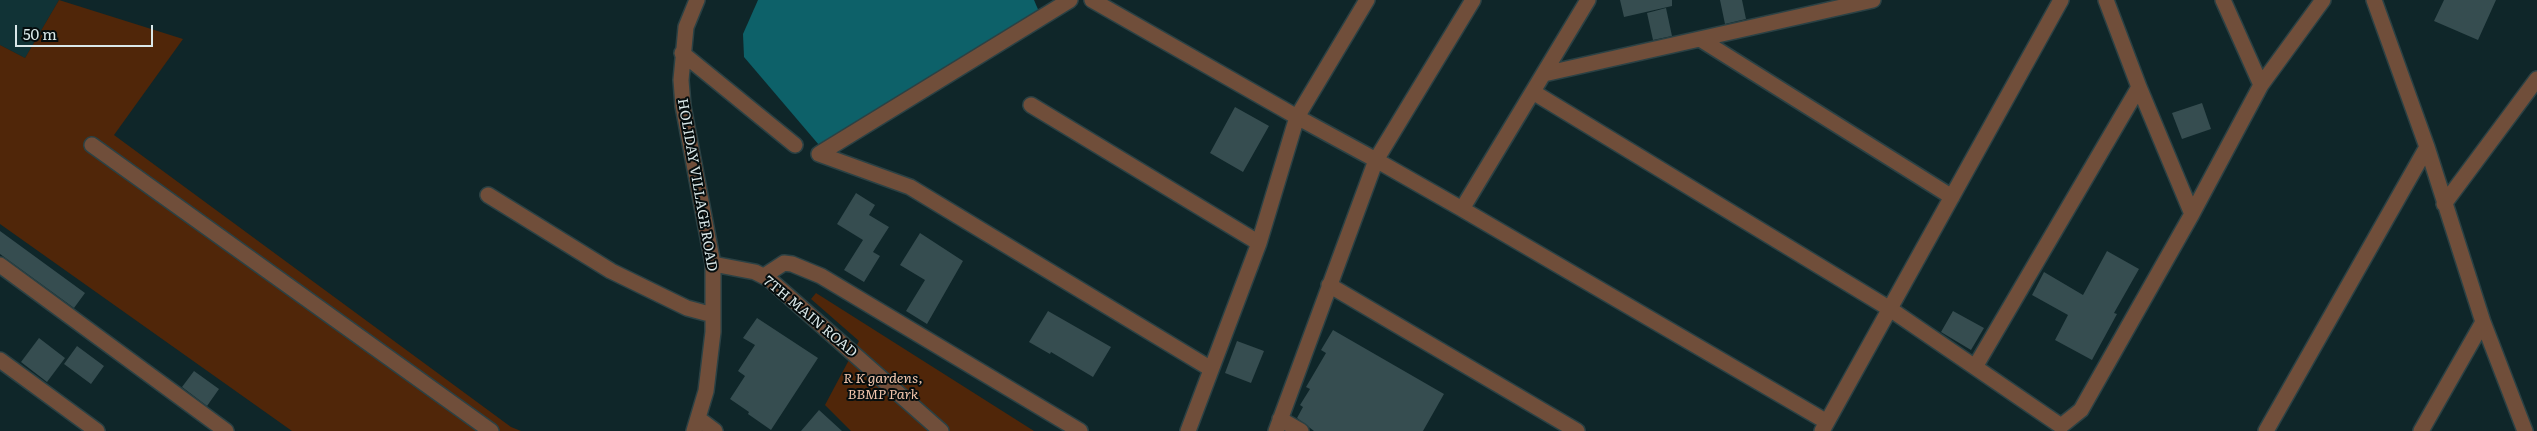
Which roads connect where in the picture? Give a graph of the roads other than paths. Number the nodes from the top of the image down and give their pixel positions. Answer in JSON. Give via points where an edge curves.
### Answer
{"nodes":[{"id":1,"x":697,"y":0,"type":"edge"},
{"id":2,"x":1070,"y":0,"type":"edge"},
{"id":3,"x":1092,"y":0,"type":"edge"},
{"id":4,"x":1367,"y":0,"type":"edge"},
{"id":5,"x":1473,"y":0,"type":"edge"},
{"id":6,"x":1588,"y":0,"type":"edge"},
{"id":7,"x":1873,"y":0,"type":"edge"},
{"id":8,"x":2061,"y":0,"type":"edge"},
{"id":9,"x":2106,"y":0,"type":"edge"},
{"id":10,"x":2223,"y":0,"type":"edge"},
{"id":11,"x":2323,"y":0,"type":"edge"},
{"id":12,"x":2374,"y":0,"type":"edge"},
{"id":13,"x":1700,"y":39,"type":"junction"},
{"id":14,"x":682,"y":53,"type":"junction"},
{"id":15,"x":1544,"y":74,"type":"junction"},
{"id":16,"x":2537,"y":79,"type":"edge"},
{"id":17,"x":2261,"y":85,"type":"junction"},
{"id":18,"x":2139,"y":86,"type":"junction"},
{"id":19,"x":1533,"y":92,"type":"junction"},
{"id":20,"x":1031,"y":105,"type":"dead end"},
{"id":21,"x":1298,"y":118,"type":"junction"},
{"id":22,"x":92,"y":145,"type":"dead end"},
{"id":23,"x":795,"y":145,"type":"dead end"},
{"id":24,"x":2427,"y":146,"type":"junction"},
{"id":25,"x":1376,"y":160,"type":"junction"},
{"id":26,"x":488,"y":195,"type":"dead end"},
{"id":27,"x":1952,"y":197,"type":"junction"},
{"id":28,"x":2444,"y":204,"type":"junction"},
{"id":29,"x":1462,"y":209,"type":"junction"},
{"id":30,"x":2192,"y":214,"type":"junction"},
{"id":31,"x":1259,"y":243,"type":"junction"},
{"id":32,"x":713,"y":264,"type":"junction"},
{"id":33,"x":0,"y":265,"type":"edge"},
{"id":34,"x":764,"y":276,"type":"junction"},
{"id":35,"x":1329,"y":285,"type":"junction"},
{"id":36,"x":1890,"y":309,"type":"junction"},
{"id":37,"x":713,"y":315,"type":"junction"},
{"id":38,"x":2483,"y":322,"type":"junction"},
{"id":39,"x":0,"y":360,"type":"edge"},
{"id":40,"x":1975,"y":367,"type":"junction"},
{"id":41,"x":1211,"y":369,"type":"junction"},
{"id":42,"x":696,"y":425,"type":"edge"},
{"id":43,"x":1278,"y":425,"type":"edge"},
{"id":44,"x":1825,"y":426,"type":"edge"},
{"id":45,"x":2066,"y":429,"type":"edge"},
{"id":46,"x":97,"y":431,"type":"edge"},
{"id":47,"x":226,"y":431,"type":"edge"},
{"id":48,"x":491,"y":431,"type":"edge"},
{"id":49,"x":715,"y":431,"type":"edge"},
{"id":50,"x":940,"y":431,"type":"edge"},
{"id":51,"x":1080,"y":431,"type":"edge"},
{"id":52,"x":1188,"y":431,"type":"edge"},
{"id":53,"x":1301,"y":431,"type":"edge"},
{"id":54,"x":1577,"y":431,"type":"edge"},
{"id":55,"x":2266,"y":431,"type":"edge"},
{"id":56,"x":2421,"y":431,"type":"edge"},
{"id":57,"x":2525,"y":431,"type":"edge"}],
"edges":[{"from":1,"to":14,"type":"street","name":"HOLIDAY VILLAGE ROAD","via":[[686,26]]},
{"from":2,"to":41,"type":"street","via":[[819,154],[910,187]]},
{"from":3,"to":21,"type":"street"},
{"from":4,"to":21,"type":"street"},
{"from":5,"to":25,"type":"street"},
{"from":6,"to":15,"type":"street"},
{"from":7,"to":13,"type":"street"},
{"from":8,"to":27,"type":"street"},
{"from":9,"to":18,"type":"street"},
{"from":10,"to":17,"type":"street"},
{"from":11,"to":17,"type":"street"},
{"from":12,"to":24,"type":"street"},
{"from":13,"to":15,"type":"street"},
{"from":13,"to":27,"type":"street"},
{"from":14,"to":23,"type":"street"},
{"from":14,"to":32,"type":"street","name":"HOLIDAY VILLAGE ROAD","via":[[683,106]]},
{"from":15,"to":19,"type":"street"},
{"from":16,"to":28,"type":"street"},
{"from":17,"to":30,"type":"street"},
{"from":18,"to":30,"type":"street"},
{"from":18,"to":40,"type":"street"},
{"from":19,"to":29,"type":"street"},
{"from":19,"to":36,"type":"street"},
{"from":20,"to":31,"type":"street"},
{"from":21,"to":25,"type":"street"},
{"from":21,"to":31,"type":"street"},
{"from":22,"to":48,"type":"street"},
{"from":24,"to":28,"type":"street"},
{"from":24,"to":55,"type":"street"},
{"from":25,"to":29,"type":"street"},
{"from":25,"to":35,"type":"street"},
{"from":26,"to":37,"type":"street","via":[[611,271],[687,308]]},
{"from":27,"to":36,"type":"street"},
{"from":28,"to":38,"type":"street"},
{"from":29,"to":44,"type":"street"},
{"from":30,"to":45,"type":"street","via":[[2081,410]]},
{"from":31,"to":41,"type":"street"},
{"from":32,"to":34,"type":"street","name":"7TH MAIN ROAD"},
{"from":32,"to":37,"type":"street","name":"HOLIDAY VILLAGE ROAD"},
{"from":33,"to":47,"type":"street"},
{"from":34,"to":50,"type":"street","name":"7TH MAIN ROAD"},
{"from":34,"to":51,"type":"street","via":[[784,263],[820,276]]},
{"from":35,"to":43,"type":"street"},
{"from":35,"to":54,"type":"street"},
{"from":36,"to":40,"type":"street"},
{"from":36,"to":44,"type":"street"},
{"from":37,"to":42,"type":"street","name":"HOLIDAY VILLAGE ROAD","via":[[706,391]]},
{"from":38,"to":56,"type":"street"},
{"from":38,"to":57,"type":"street"},
{"from":39,"to":46,"type":"street"},
{"from":40,"to":45,"type":"street"},
{"from":41,"to":52,"type":"street"},
{"from":42,"to":49,"type":"street"},
{"from":43,"to":53,"type":"street"}]}
